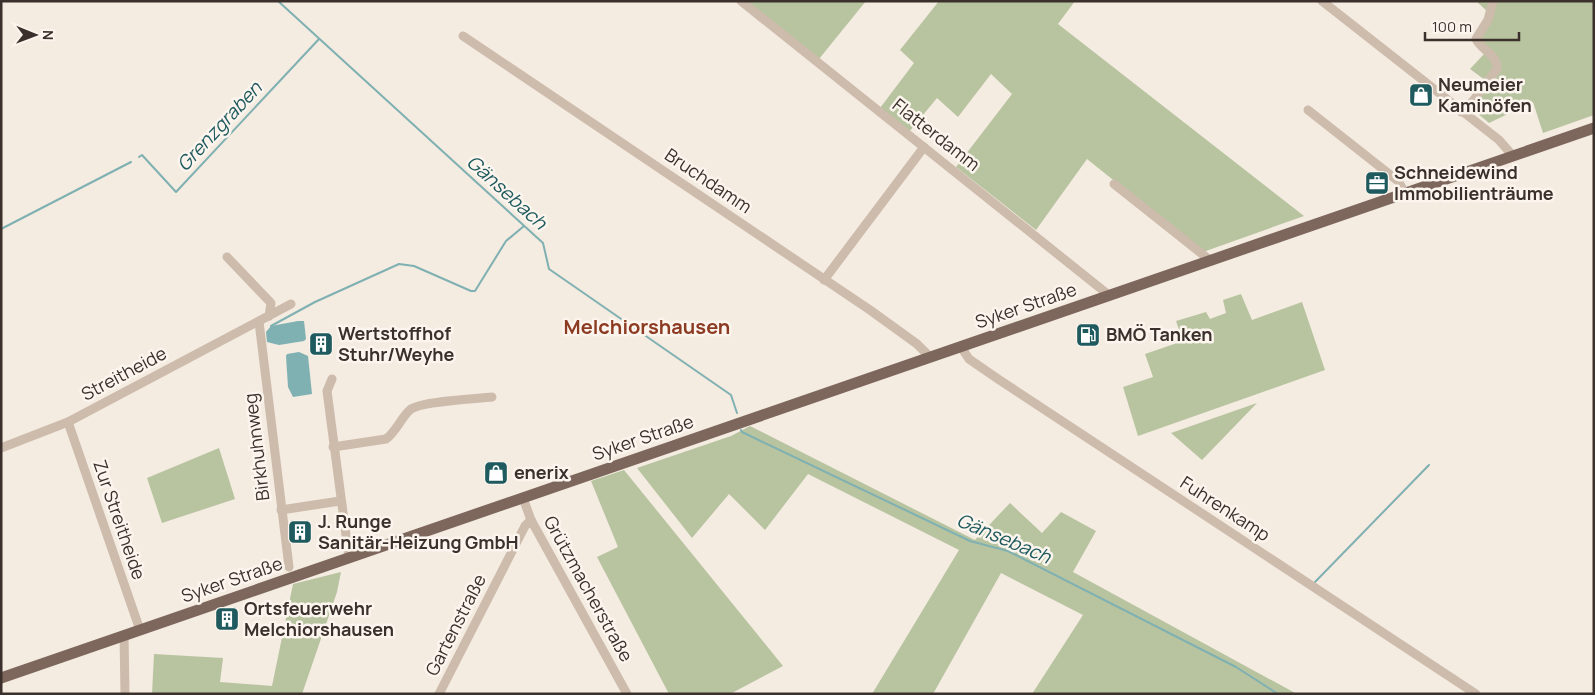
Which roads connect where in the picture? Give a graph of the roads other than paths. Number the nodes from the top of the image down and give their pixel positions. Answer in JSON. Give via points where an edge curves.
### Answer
{"nodes":[{"id":1,"x":741,"y":1,"type":"edge"},
{"id":2,"x":1322,"y":1,"type":"edge"},
{"id":3,"x":1493,"y":1,"type":"edge"},
{"id":4,"x":464,"y":36,"type":"dead end"},
{"id":5,"x":1308,"y":110,"type":"dead end"},
{"id":6,"x":1461,"y":112,"type":"junction"},
{"id":7,"x":1594,"y":128,"type":"edge"},
{"id":8,"x":924,"y":147,"type":"junction"},
{"id":9,"x":1513,"y":156,"type":"junction"},
{"id":10,"x":1114,"y":184,"type":"dead end"},
{"id":11,"x":1406,"y":193,"type":"junction"},
{"id":12,"x":227,"y":257,"type":"dead end"},
{"id":13,"x":1211,"y":261,"type":"junction"},
{"id":14,"x":824,"y":280,"type":"junction"},
{"id":15,"x":1110,"y":296,"type":"junction"},
{"id":16,"x":291,"y":304,"type":"dead end"},
{"id":17,"x":270,"y":316,"type":"junction"},
{"id":18,"x":258,"y":322,"type":"junction"},
{"id":19,"x":961,"y":347,"type":"junction"},
{"id":20,"x":930,"y":357,"type":"junction"},
{"id":21,"x":332,"y":379,"type":"dead end"},
{"id":22,"x":492,"y":397,"type":"dead end"},
{"id":23,"x":68,"y":422,"type":"junction"},
{"id":24,"x":2,"y":447,"type":"edge"},
{"id":25,"x":333,"y":447,"type":"junction"},
{"id":26,"x":523,"y":498,"type":"junction"},
{"id":27,"x":340,"y":501,"type":"junction"},
{"id":28,"x":281,"y":510,"type":"junction"},
{"id":29,"x":531,"y":520,"type":"junction"},
{"id":30,"x":349,"y":558,"type":"junction"},
{"id":31,"x":289,"y":567,"type":"dead end"},
{"id":32,"x":140,"y":630,"type":"junction"},
{"id":33,"x":124,"y":635,"type":"junction"},
{"id":34,"x":1,"y":678,"type":"edge"},
{"id":35,"x":125,"y":694,"type":"edge"},
{"id":36,"x":439,"y":694,"type":"edge"},
{"id":37,"x":627,"y":694,"type":"edge"},
{"id":38,"x":1476,"y":694,"type":"edge"}],
"edges":[{"from":1,"to":8,"type":"street","name":"Flatterdamm"},
{"from":2,"to":6,"type":"street"},
{"from":3,"to":6,"type":"street","via":[[1488,20],[1476,39],[1494,58],[1497,69]]},
{"from":4,"to":14,"type":"street","name":"Bruchdamm"},
{"from":5,"to":11,"type":"street","via":[[1398,181]]},
{"from":6,"to":9,"type":"street","via":[[1498,140]]},
{"from":7,"to":9,"type":"main road","name":"Syker Straße"},
{"from":8,"to":14,"type":"street"},
{"from":8,"to":15,"type":"street","name":"Flatterdamm"},
{"from":9,"to":11,"type":"main road","name":"Syker Straße"},
{"from":10,"to":13,"type":"street"},
{"from":11,"to":13,"type":"main road","name":"Syker Straße"},
{"from":12,"to":17,"type":"street","via":[[271,303]]},
{"from":13,"to":15,"type":"main road","name":"Syker Straße"},
{"from":14,"to":20,"type":"street","name":"Bruchdamm","via":[[917,344]]},
{"from":15,"to":19,"type":"main road","name":"Syker Straße"},
{"from":16,"to":17,"type":"street","name":"Streitheide"},
{"from":17,"to":18,"type":"street","name":"Streitheide"},
{"from":18,"to":23,"type":"street","name":"Streitheide"},
{"from":18,"to":28,"type":"street","name":"Birkhuhnweg"},
{"from":19,"to":20,"type":"main road","name":"Syker Straße"},
{"from":19,"to":38,"type":"street","name":"Fuhrenkamp","via":[[968,359]]},
{"from":20,"to":26,"type":"main road","name":"Syker Straße"},
{"from":21,"to":25,"type":"street","via":[[327,391]]},
{"from":22,"to":25,"type":"street","via":[[420,405],[407,413],[386,439]]},
{"from":23,"to":24,"type":"street","name":"Streitheide"},
{"from":23,"to":32,"type":"street","name":"Zur Streitheide"},
{"from":25,"to":27,"type":"street"},
{"from":26,"to":29,"type":"street","name":"Grützmacherstraße"},
{"from":26,"to":30,"type":"main road","name":"Syker Straße"},
{"from":27,"to":28,"type":"street"},
{"from":27,"to":30,"type":"street"},
{"from":28,"to":31,"type":"street","name":"Birkhuhnweg"},
{"from":29,"to":36,"type":"street","name":"Gartenstraße"},
{"from":29,"to":37,"type":"street","name":"Grützmacherstraße"},
{"from":30,"to":32,"type":"main road","name":"Syker Straße"},
{"from":32,"to":33,"type":"main road","name":"Syker Straße"},
{"from":33,"to":34,"type":"main road","name":"Syker Straße"},
{"from":33,"to":35,"type":"street"}]}
